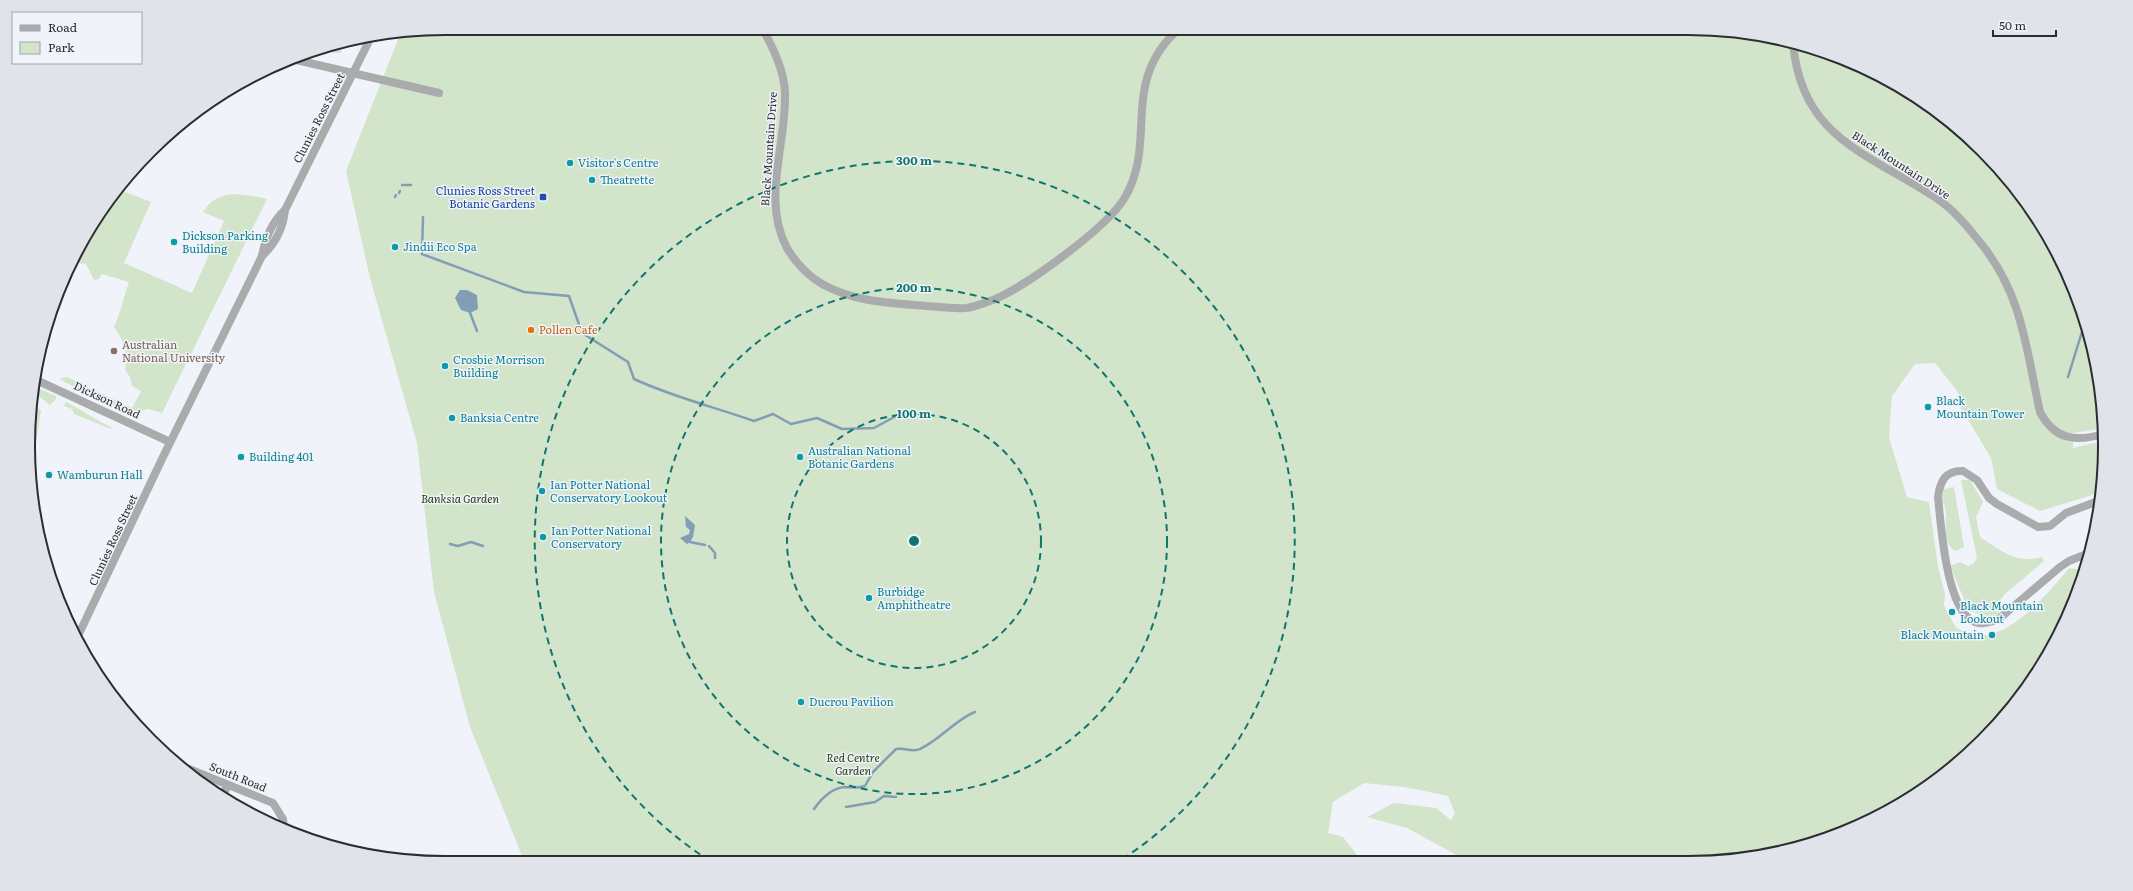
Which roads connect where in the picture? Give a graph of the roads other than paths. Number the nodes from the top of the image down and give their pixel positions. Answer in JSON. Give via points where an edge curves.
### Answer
{"nodes":[{"id":1,"x":766,"y":35,"type":"edge"},
{"id":2,"x":1174,"y":35,"type":"edge"},
{"id":3,"x":368,"y":43,"type":"edge"},
{"id":4,"x":1793,"y":49,"type":"edge"},
{"id":5,"x":302,"y":61,"type":"edge"},
{"id":6,"x":354,"y":72,"type":"junction"},
{"id":7,"x":438,"y":93,"type":"dead end"},
{"id":8,"x":40,"y":382,"type":"edge"},
{"id":9,"x":2098,"y":436,"type":"edge"},
{"id":10,"x":170,"y":442,"type":"junction"},
{"id":11,"x":2093,"y":503,"type":"edge"},
{"id":12,"x":2083,"y":555,"type":"edge"},
{"id":13,"x":80,"y":632,"type":"edge"},
{"id":14,"x":197,"y":772,"type":"edge"},
{"id":15,"x":228,"y":785,"type":"junction"},
{"id":16,"x":224,"y":792,"type":"edge"},
{"id":17,"x":283,"y":823,"type":"edge"}],
"edges":[{"from":1,"to":2,"type":"street","name":"Black Mountain Drive","via":[[780,65],[785,90],[785,117],[775,202],[781,233],[792,254],[803,268],[823,284],[858,298],[901,304],[966,308],[991,301],[1030,281],[1111,216],[1123,201],[1136,173],[1146,79],[1157,55]]},
{"from":3,"to":6,"type":"street","name":"Clunies Ross Street"},
{"from":4,"to":9,"type":"street","name":"Black Mountain Drive","via":[[1794,64],[1800,84],[1815,113],[1828,128],[1844,142],[1938,199],[1958,217],[1994,261],[2022,321],[2040,412],[2047,425],[2059,434],[2071,438]]},
{"from":5,"to":6,"type":"street"},
{"from":6,"to":7,"type":"street"},
{"from":6,"to":10,"type":"street","name":"Clunies Ross Street","via":[[285,210],[277,218],[262,256]]},
{"from":8,"to":10,"type":"street","name":"Dickson Road"},
{"from":10,"to":13,"type":"street","name":"Clunies Ross Street"},
{"from":11,"to":12,"type":"street","via":[[2066,513],[2050,526],[2038,527],[1996,504],[1977,480],[1963,471],[1950,472],[1943,478],[1940,486],[1938,497],[1947,572],[1954,593],[1972,620],[1979,623],[2000,618],[2060,567]]},
{"from":14,"to":15,"type":"street","name":"South Road"},
{"from":15,"to":16,"type":"street"},
{"from":15,"to":17,"type":"street","name":"South Road","via":[[273,803]]}]}
